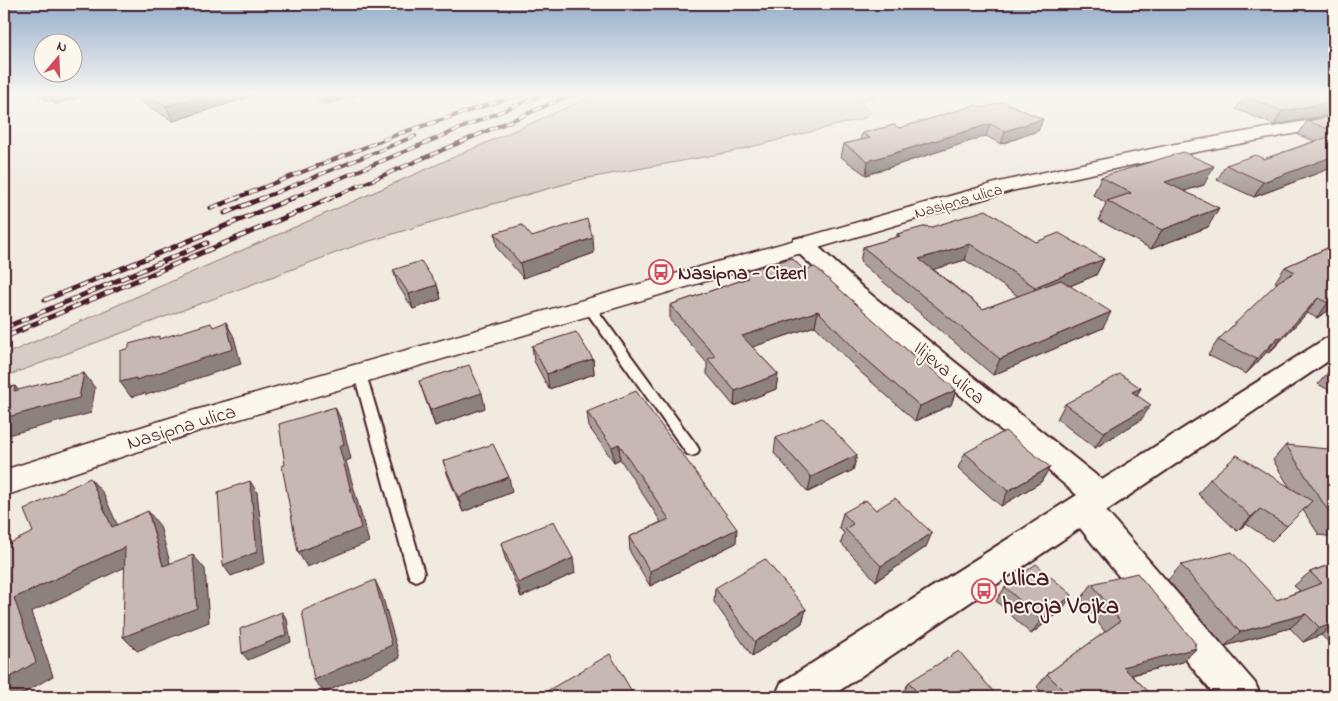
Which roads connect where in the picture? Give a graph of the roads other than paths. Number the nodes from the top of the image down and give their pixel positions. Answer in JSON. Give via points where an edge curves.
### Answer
{"nodes":[{"id":1,"x":1297,"y":128,"type":"edge"},
{"id":2,"x":802,"y":244,"type":"junction"},
{"id":3,"x":589,"y":307,"type":"junction"},
{"id":4,"x":1334,"y":345,"type":"edge"},
{"id":5,"x":360,"y":374,"type":"junction"},
{"id":6,"x":692,"y":450,"type":"dead end"},
{"id":7,"x":4,"y":483,"type":"edge"},
{"id":8,"x":1091,"y":502,"type":"junction"},
{"id":9,"x":416,"y":573,"type":"dead end"},
{"id":10,"x":795,"y":697,"type":"edge"},
{"id":11,"x":1241,"y":697,"type":"edge"}],
"edges":[{"from":1,"to":2,"type":"street","name":"Nasipna ulica","via":[[1016,184]]},
{"from":2,"to":3,"type":"street","name":"Nasipna ulica"},
{"from":2,"to":8,"type":"street","name":"Ilijeva ulica"},
{"from":3,"to":5,"type":"street","name":"Nasipna ulica"},
{"from":3,"to":6,"type":"lane"},
{"from":4,"to":8,"type":"street"},
{"from":5,"to":7,"type":"street","name":"Nasipna ulica","via":[[192,422]]},
{"from":5,"to":9,"type":"lane"},
{"from":8,"to":10,"type":"street"},
{"from":8,"to":11,"type":"street","name":"Ilijeva ulica"}]}
